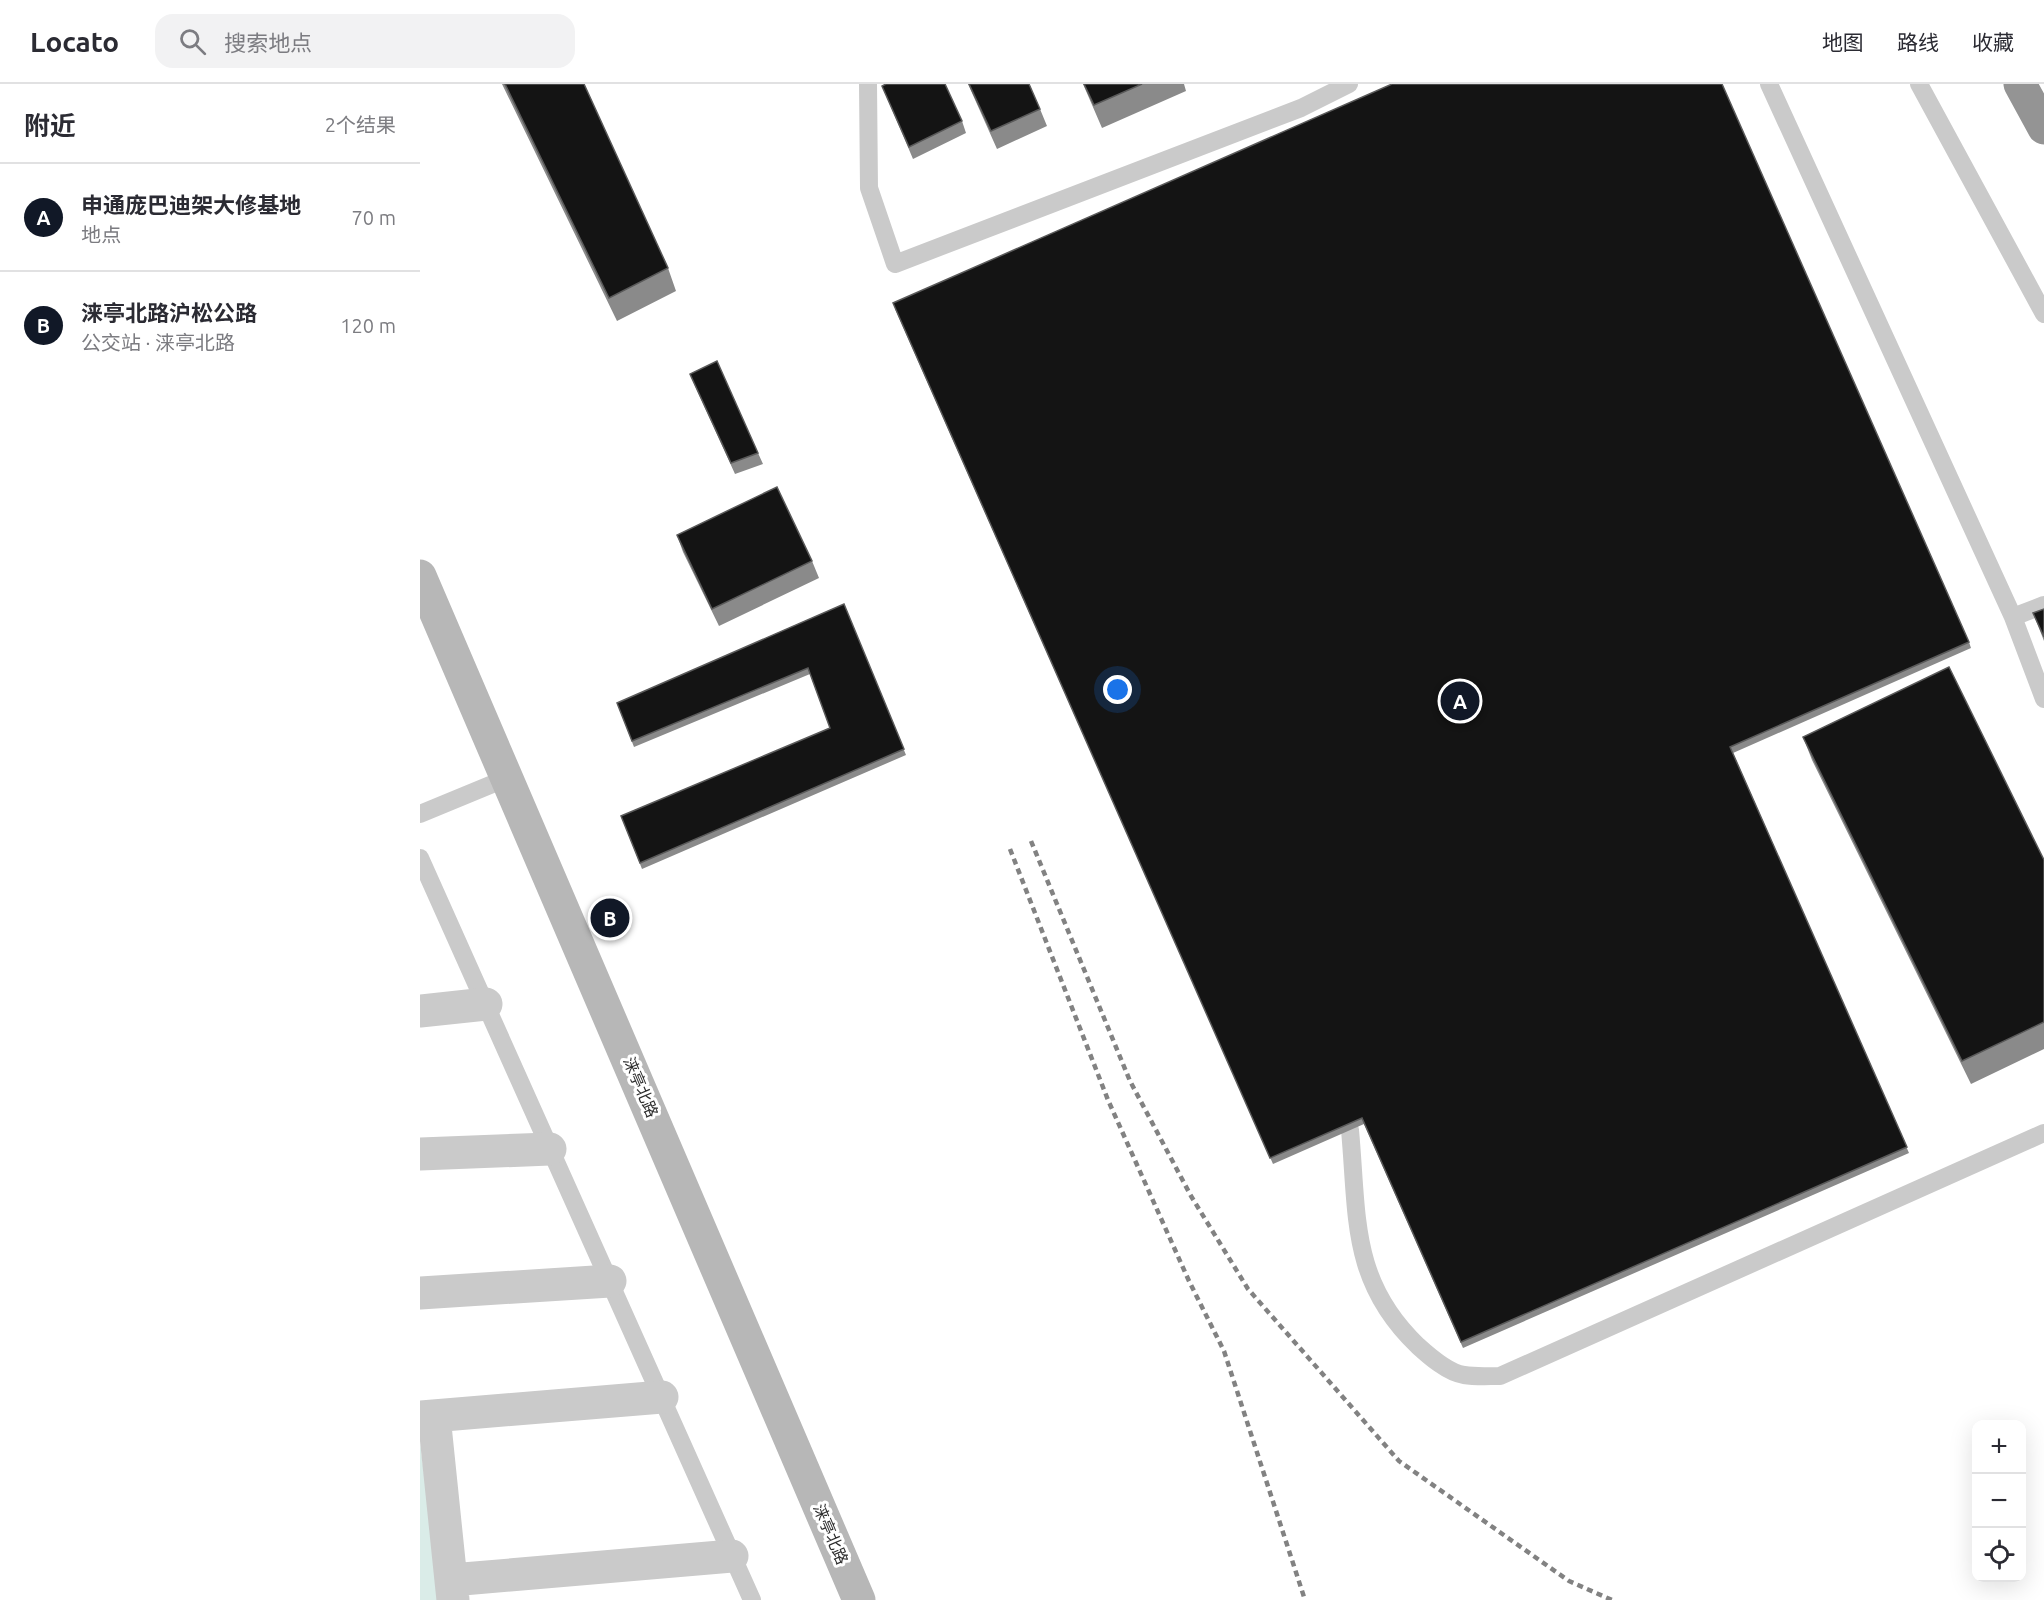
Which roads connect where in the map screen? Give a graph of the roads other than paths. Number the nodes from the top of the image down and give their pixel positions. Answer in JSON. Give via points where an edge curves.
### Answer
{"nodes":[{"id":1,"x":868,"y":84,"type":"edge"},
{"id":2,"x":1349,"y":84,"type":"edge"},
{"id":3,"x":1768,"y":84,"type":"edge"},
{"id":4,"x":1919,"y":84,"type":"edge"},
{"id":5,"x":2020,"y":84,"type":"edge"},
{"id":6,"x":2044,"y":128,"type":"edge"},
{"id":7,"x":2044,"y":314,"type":"edge"},
{"id":8,"x":420,"y":576,"type":"edge"},
{"id":9,"x":2044,"y":604,"type":"edge"},
{"id":10,"x":2013,"y":617,"type":"junction"},
{"id":11,"x":2044,"y":699,"type":"edge"},
{"id":12,"x":507,"y":778,"type":"junction"},
{"id":13,"x":420,"y":814,"type":"edge"},
{"id":14,"x":420,"y":858,"type":"edge"},
{"id":15,"x":486,"y":1004,"type":"junction"},
{"id":16,"x":420,"y":1011,"type":"edge"},
{"id":17,"x":1350,"y":1130,"type":"edge"},
{"id":18,"x":2044,"y":1133,"type":"edge"},
{"id":19,"x":550,"y":1149,"type":"junction"},
{"id":20,"x":420,"y":1154,"type":"edge"},
{"id":21,"x":610,"y":1281,"type":"junction"},
{"id":22,"x":420,"y":1293,"type":"edge"},
{"id":23,"x":662,"y":1397,"type":"junction"},
{"id":24,"x":427,"y":1416,"type":"edge"},
{"id":25,"x":732,"y":1556,"type":"junction"},
{"id":26,"x":452,"y":1590,"type":"edge"},
{"id":27,"x":752,"y":1600,"type":"edge"},
{"id":28,"x":859,"y":1600,"type":"edge"}],
"edges":[{"from":1,"to":2,"type":"lane","via":[[869,188],[895,264],[1301,108]]},
{"from":3,"to":10,"type":"lane"},
{"from":4,"to":7,"type":"lane"},
{"from":5,"to":6,"type":"highway"},
{"from":8,"to":12,"type":"street","name":"涞亭北路"},
{"from":9,"to":10,"type":"lane"},
{"from":10,"to":11,"type":"lane"},
{"from":12,"to":13,"type":"lane"},
{"from":12,"to":28,"type":"street","name":"涞亭北路"},
{"from":14,"to":15,"type":"lane"},
{"from":15,"to":16,"type":"street"},
{"from":15,"to":19,"type":"lane"},
{"from":17,"to":18,"type":"lane","via":[[1364,1261],[1377,1295],[1400,1329],[1430,1357],[1461,1375],[1500,1376]]},
{"from":19,"to":20,"type":"street"},
{"from":19,"to":21,"type":"lane"},
{"from":21,"to":22,"type":"street"},
{"from":21,"to":23,"type":"lane"},
{"from":23,"to":24,"type":"street"},
{"from":23,"to":25,"type":"lane"},
{"from":24,"to":26,"type":"street"},
{"from":25,"to":26,"type":"street"},
{"from":25,"to":27,"type":"lane"}]}
